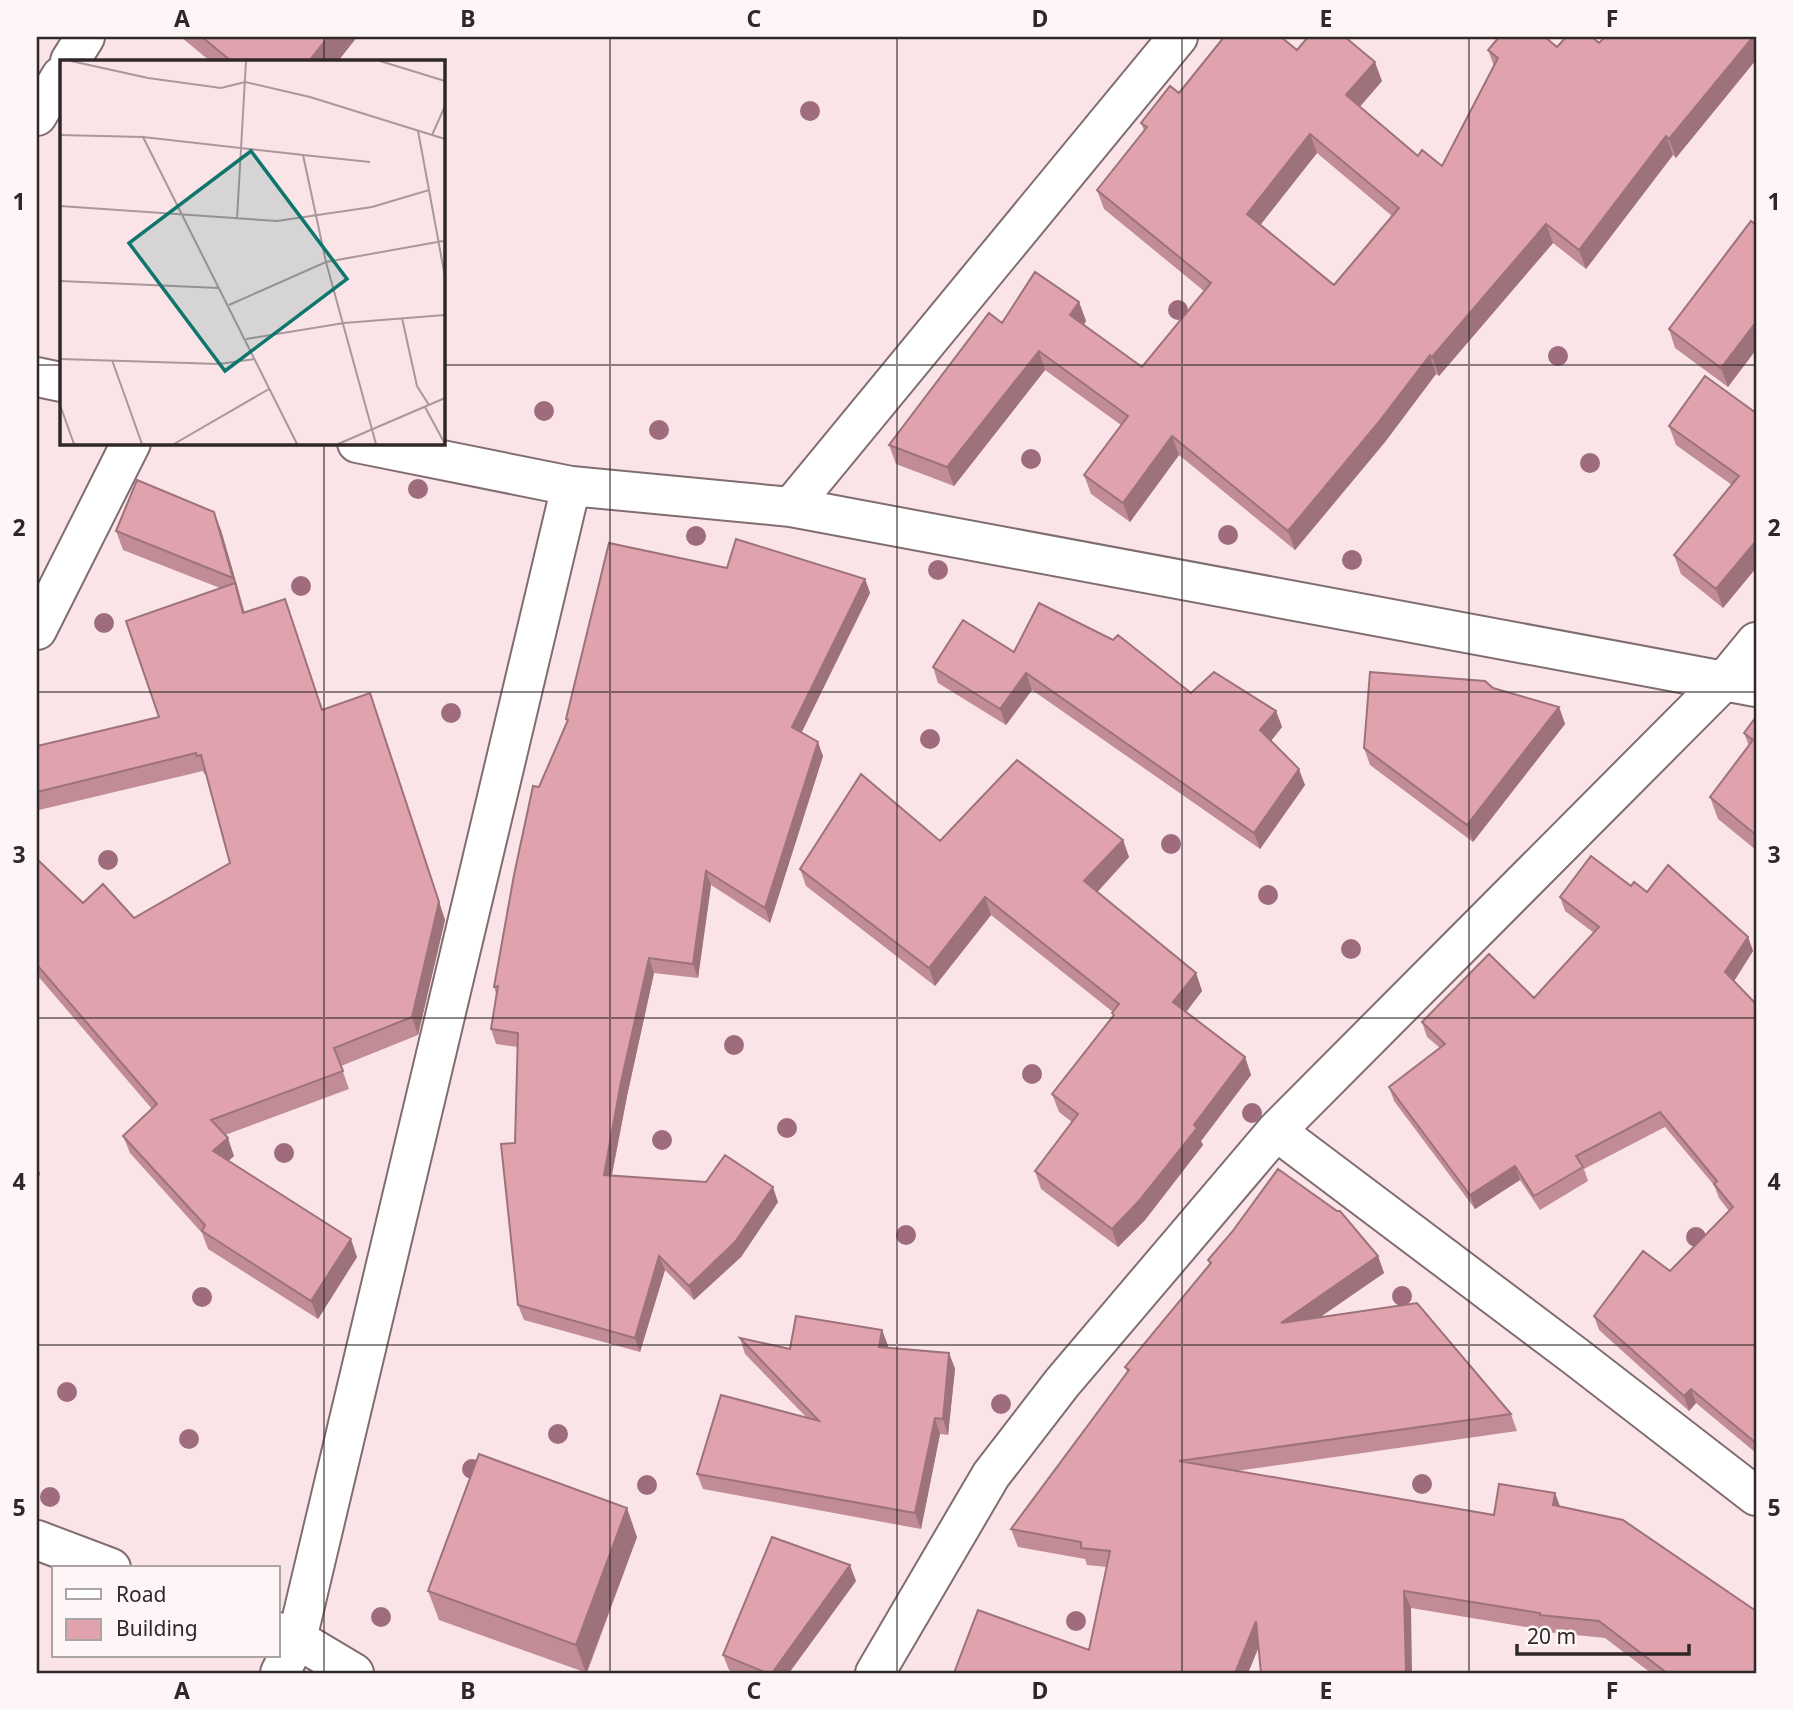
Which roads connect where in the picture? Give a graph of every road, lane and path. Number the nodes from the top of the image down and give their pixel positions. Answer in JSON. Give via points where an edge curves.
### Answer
{"nodes":[{"id":1,"x":85,"y":37,"type":"edge"},
{"id":2,"x":1178,"y":37,"type":"edge"},
{"id":3,"x":71,"y":60,"type":"edge"},
{"id":4,"x":60,"y":78,"type":"edge"},
{"id":5,"x":37,"y":116,"type":"edge"},
{"id":6,"x":37,"y":377,"type":"edge"},
{"id":7,"x":60,"y":382,"type":"edge"},
{"id":8,"x":130,"y":444,"type":"edge"},
{"id":9,"x":362,"y":444,"type":"edge"},
{"id":10,"x":571,"y":486,"type":"junction"},
{"id":11,"x":791,"y":507,"type":"junction"},
{"id":12,"x":37,"y":630,"type":"edge"},
{"id":13,"x":1756,"y":642,"type":"edge"},
{"id":14,"x":1740,"y":684,"type":"edge"},
{"id":15,"x":1276,"y":1131,"type":"junction"},
{"id":16,"x":1756,"y":1496,"type":"edge"},
{"id":17,"x":37,"y":1540,"type":"edge"},
{"id":18,"x":106,"y":1566,"type":"edge"},
{"id":19,"x":288,"y":1635,"type":"edge"},
{"id":20,"x":279,"y":1673,"type":"edge"},
{"id":21,"x":354,"y":1673,"type":"edge"},
{"id":22,"x":875,"y":1673,"type":"edge"}],
"edges":[{"from":1,"to":3,"type":"street"},
{"from":2,"to":11,"type":"street"},
{"from":4,"to":5,"type":"street"},
{"from":6,"to":7,"type":"street"},
{"from":8,"to":12,"type":"street"},
{"from":9,"to":10,"type":"street"},
{"from":10,"to":11,"type":"street"},
{"from":10,"to":19,"type":"street"},
{"from":11,"to":14,"type":"street"},
{"from":13,"to":14,"type":"street"},
{"from":14,"to":15,"type":"street"},
{"from":15,"to":16,"type":"street"},
{"from":15,"to":22,"type":"street","via":[[1062,1383],[991,1475]]},
{"from":17,"to":18,"type":"street"},
{"from":19,"to":20,"type":"street"},
{"from":19,"to":21,"type":"street"}]}
